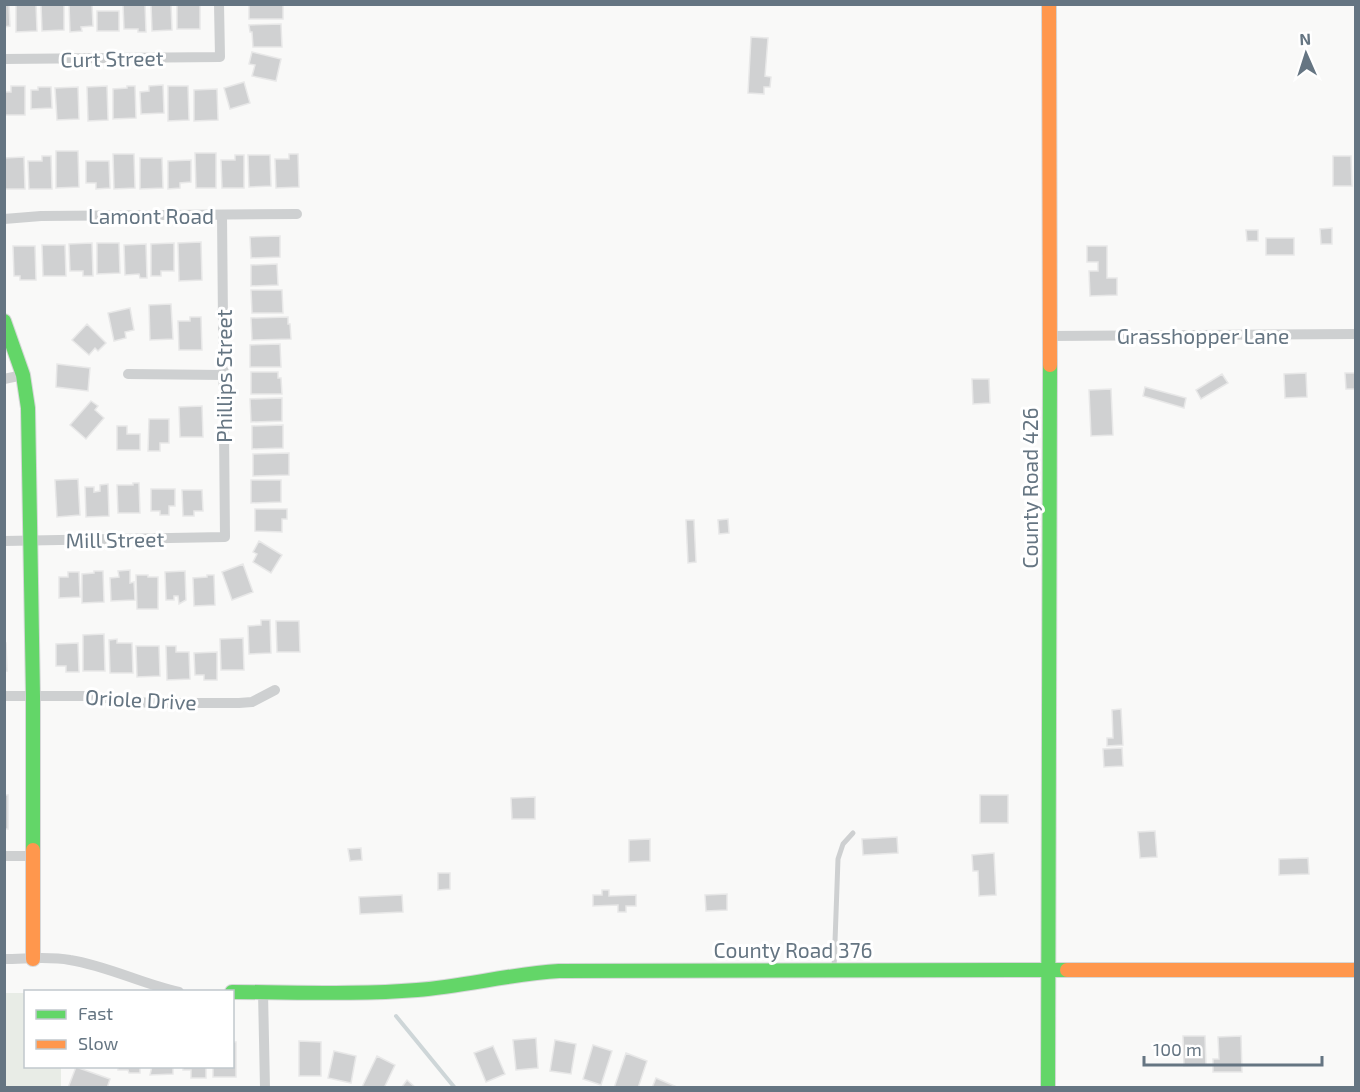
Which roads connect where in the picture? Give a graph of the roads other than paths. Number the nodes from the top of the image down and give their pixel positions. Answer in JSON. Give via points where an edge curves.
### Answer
{"nodes":[{"id":1,"x":219,"y":4,"type":"edge"},
{"id":2,"x":1049,"y":4,"type":"edge"},
{"id":3,"x":4,"y":59,"type":"edge"},
{"id":4,"x":297,"y":214,"type":"dead end"},
{"id":5,"x":222,"y":215,"type":"junction"},
{"id":6,"x":4,"y":219,"type":"edge"},
{"id":7,"x":4,"y":321,"type":"edge"},
{"id":8,"x":1356,"y":334,"type":"edge"},
{"id":9,"x":1050,"y":336,"type":"junction"},
{"id":10,"x":128,"y":374,"type":"dead end"},
{"id":11,"x":23,"y":375,"type":"junction"},
{"id":12,"x":223,"y":375,"type":"junction"},
{"id":13,"x":4,"y":379,"type":"edge"},
{"id":14,"x":225,"y":537,"type":"joint"},
{"id":15,"x":4,"y":541,"type":"edge"},
{"id":16,"x":30,"y":541,"type":"junction"},
{"id":17,"x":275,"y":690,"type":"dead end"},
{"id":18,"x":4,"y":696,"type":"edge"},
{"id":19,"x":33,"y":696,"type":"junction"},
{"id":20,"x":853,"y":833,"type":"dead end"},
{"id":21,"x":4,"y":856,"type":"edge"},
{"id":22,"x":32,"y":856,"type":"junction"},
{"id":23,"x":4,"y":959,"type":"edge"},
{"id":24,"x":33,"y":959,"type":"junction"},
{"id":25,"x":834,"y":970,"type":"junction"},
{"id":26,"x":1356,"y":970,"type":"edge"},
{"id":27,"x":1048,"y":971,"type":"junction"},
{"id":28,"x":170,"y":990,"type":"edge"},
{"id":29,"x":234,"y":992,"type":"edge"},
{"id":30,"x":263,"y":992,"type":"junction"},
{"id":31,"x":265,"y":1088,"type":"edge"},
{"id":32,"x":1048,"y":1088,"type":"edge"}],
"edges":[{"from":1,"to":3,"type":"street","name":"Curt Street","via":[[220,57]]},
{"from":2,"to":9,"type":"street","name":"County Road 426"},
{"from":4,"to":5,"type":"street","name":"Lamont Road"},
{"from":5,"to":6,"type":"street","name":"Lamont Road"},
{"from":5,"to":12,"type":"street","name":"Phillips Street"},
{"from":7,"to":11,"type":"street"},
{"from":8,"to":9,"type":"street","name":"Grasshopper Lane"},
{"from":9,"to":27,"type":"street","name":"County Road 426"},
{"from":10,"to":12,"type":"street"},
{"from":11,"to":13,"type":"street"},
{"from":11,"to":16,"type":"street","via":[[28,408]]},
{"from":12,"to":14,"type":"street","name":"Phillips Street"},
{"from":14,"to":16,"type":"street","name":"Mill Street"},
{"from":15,"to":16,"type":"street","name":"Mill Street"},
{"from":16,"to":19,"type":"street"},
{"from":17,"to":19,"type":"street","name":"Oriole Drive","via":[[239,703],[149,703],[88,696]]},
{"from":18,"to":19,"type":"street","name":"Oriole Drive"},
{"from":19,"to":22,"type":"street"},
{"from":20,"to":25,"type":"lane","via":[[843,844],[838,859]]},
{"from":21,"to":22,"type":"street"},
{"from":22,"to":24,"type":"street"},
{"from":23,"to":24,"type":"street"},
{"from":24,"to":28,"type":"street","via":[[69,959]]},
{"from":25,"to":27,"type":"street","name":"County Road 376"},
{"from":25,"to":30,"type":"street","name":"County Road 376","via":[[541,971],[412,990]]},
{"from":26,"to":27,"type":"street","name":"County Road 376"},
{"from":27,"to":32,"type":"street","name":"County Road 426"},
{"from":29,"to":30,"type":"street","name":"County Road 376"},
{"from":30,"to":31,"type":"street"}]}
